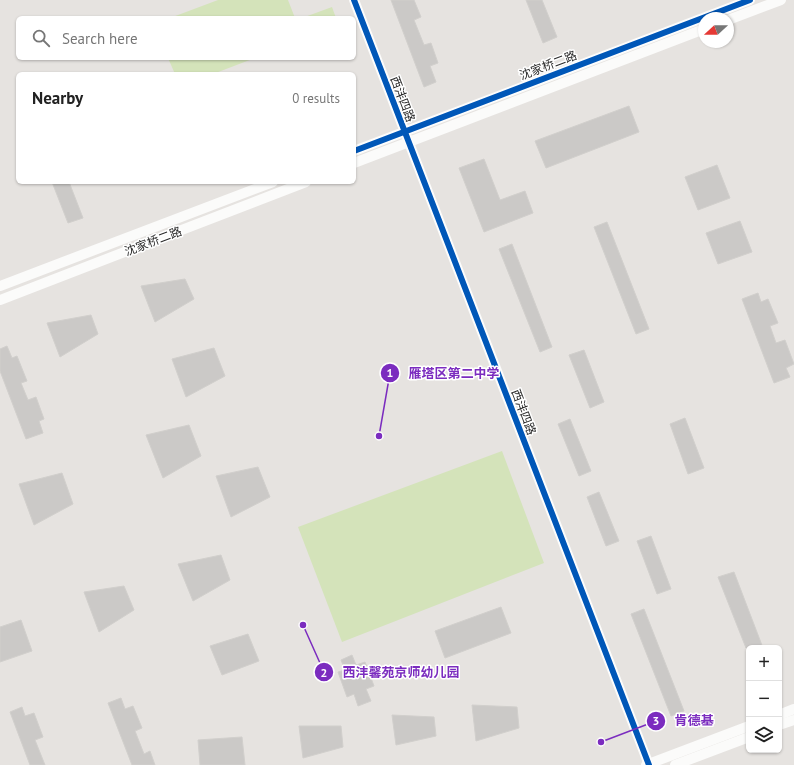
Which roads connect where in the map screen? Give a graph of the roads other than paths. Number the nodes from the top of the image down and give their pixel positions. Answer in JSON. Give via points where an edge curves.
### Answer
{"nodes":[{"id":1,"x":354,"y":0,"type":"edge"},
{"id":2,"x":750,"y":0,"type":"edge"},
{"id":3,"x":781,"y":0,"type":"edge"},
{"id":4,"x":734,"y":18,"type":"edge"},
{"id":5,"x":698,"y":32,"type":"edge"},
{"id":6,"x":404,"y":132,"type":"junction"},
{"id":7,"x":408,"y":143,"type":"junction"},
{"id":8,"x":356,"y":150,"type":"edge"},
{"id":9,"x":356,"y":162,"type":"edge"},
{"id":10,"x":268,"y":184,"type":"edge"},
{"id":11,"x":301,"y":184,"type":"edge"},
{"id":12,"x":0,"y":286,"type":"edge"},
{"id":13,"x":0,"y":300,"type":"edge"},
{"id":14,"x":794,"y":709,"type":"edge"},
{"id":15,"x":782,"y":714,"type":"edge"},
{"id":16,"x":794,"y":720,"type":"edge"},
{"id":17,"x":782,"y":724,"type":"edge"},
{"id":18,"x":746,"y":727,"type":"edge"},
{"id":19,"x":746,"y":738,"type":"edge"},
{"id":20,"x":648,"y":765,"type":"edge"},
{"id":21,"x":675,"y":765,"type":"edge"}],
"edges":[{"from":1,"to":6,"type":"street","name":"西沣四路"},
{"from":2,"to":6,"type":"street","name":"沈家桥二路"},
{"from":3,"to":4,"type":"street"},
{"from":5,"to":7,"type":"street","name":"沈家桥二路"},
{"from":6,"to":7,"type":"street","name":"西沣四路"},
{"from":6,"to":8,"type":"street","name":"沈家桥二路"},
{"from":7,"to":9,"type":"street","name":"沈家桥二路"},
{"from":7,"to":20,"type":"street","name":"西沣四路"},
{"from":10,"to":12,"type":"street","name":"沈家桥二路"},
{"from":11,"to":13,"type":"street","name":"沈家桥二路"},
{"from":14,"to":15,"type":"street"},
{"from":16,"to":17,"type":"street"},
{"from":18,"to":20,"type":"street"},
{"from":19,"to":21,"type":"street"}]}
